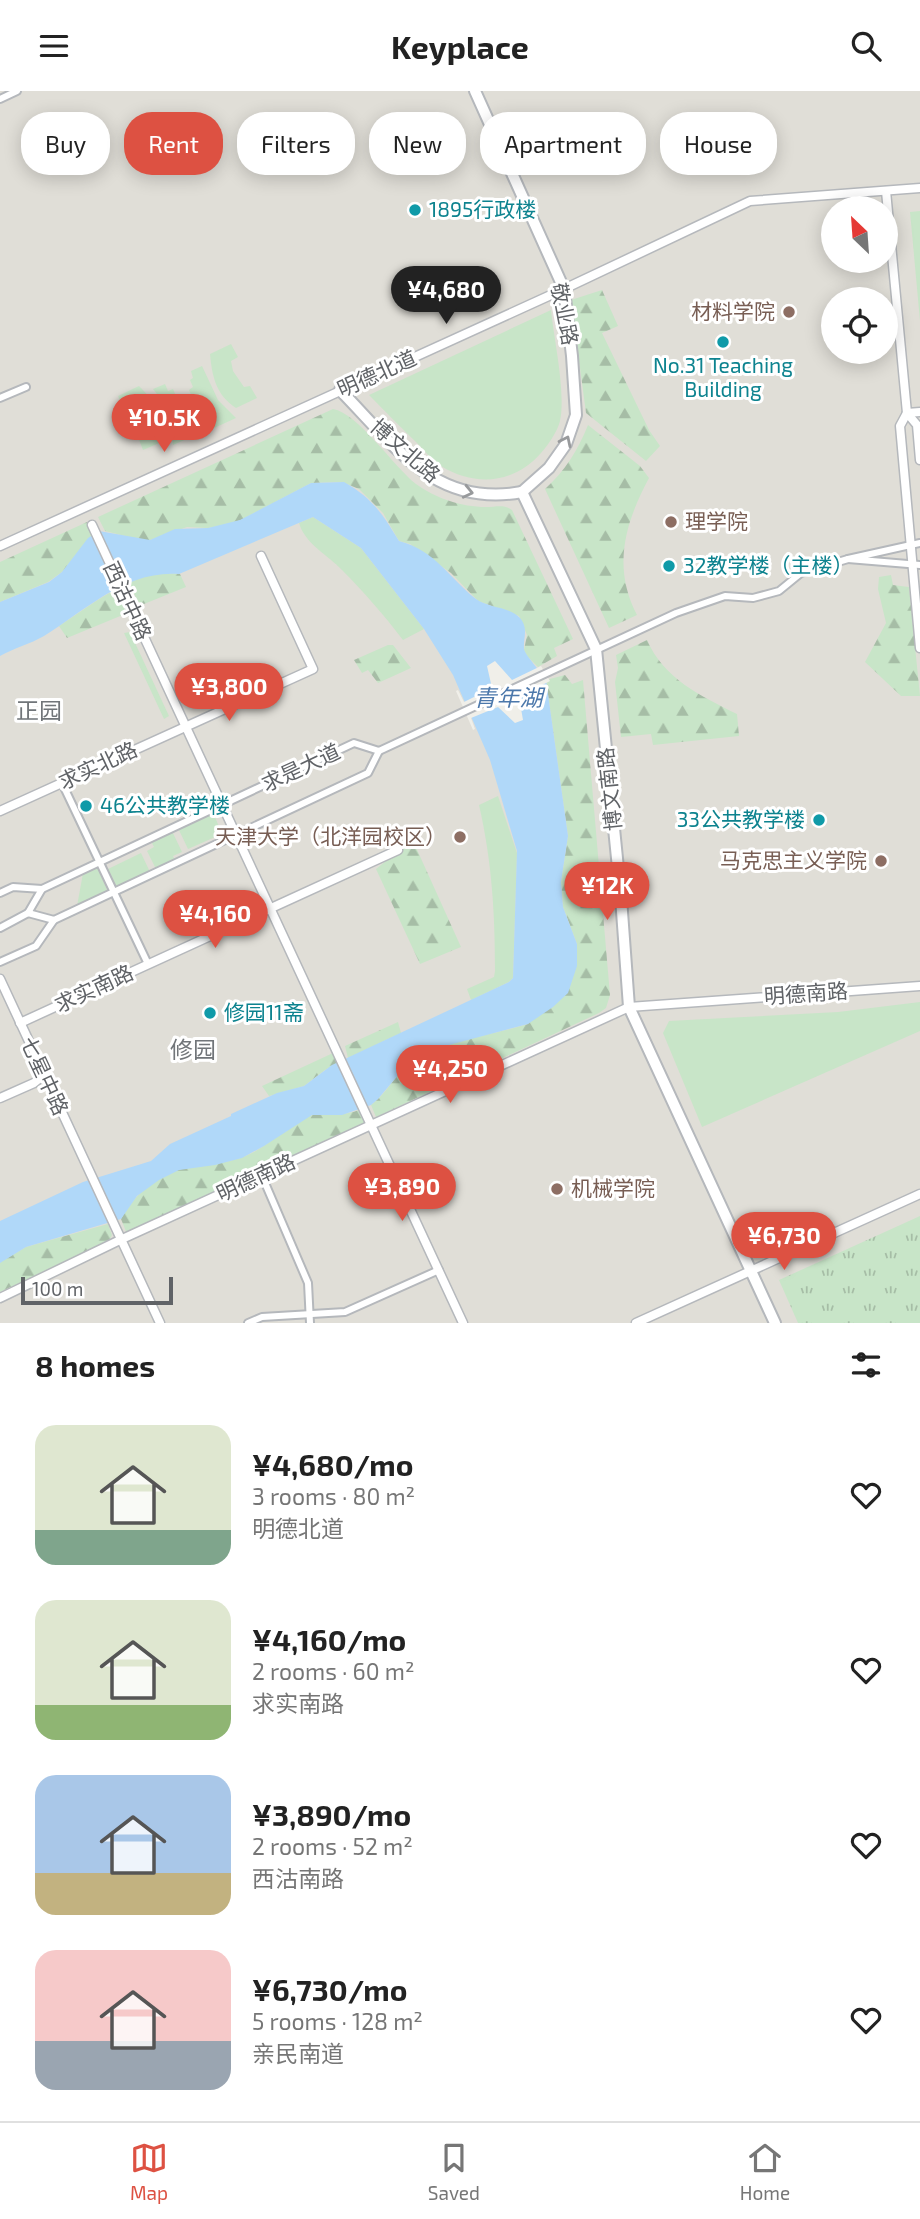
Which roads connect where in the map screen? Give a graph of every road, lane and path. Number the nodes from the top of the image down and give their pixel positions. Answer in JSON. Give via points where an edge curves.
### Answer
{"nodes":[{"id":1,"x":17,"y":91,"type":"edge"},
{"id":2,"x":475,"y":91,"type":"edge"},
{"id":3,"x":0,"y":99,"type":"edge"},
{"id":4,"x":920,"y":188,"type":"edge"},
{"id":5,"x":887,"y":191,"type":"junction"},
{"id":6,"x":564,"y":289,"type":"junction"},
{"id":7,"x":26,"y":387,"type":"dead end"},
{"id":8,"x":340,"y":390,"type":"junction"},
{"id":9,"x":0,"y":398,"type":"edge"},
{"id":10,"x":920,"y":412,"type":"edge"},
{"id":11,"x":907,"y":413,"type":"junction"},
{"id":12,"x":920,"y":460,"type":"edge"},
{"id":13,"x":522,"y":492,"type":"junction"},
{"id":14,"x":92,"y":525,"type":"dead end"},
{"id":15,"x":920,"y":543,"type":"edge"},
{"id":16,"x":909,"y":544,"type":"junction"},
{"id":17,"x":0,"y":546,"type":"edge"},
{"id":18,"x":261,"y":556,"type":"dead end"},
{"id":19,"x":848,"y":559,"type":"junction"},
{"id":20,"x":916,"y":566,"type":"edge"},
{"id":21,"x":920,"y":648,"type":"edge"},
{"id":22,"x":596,"y":649,"type":"junction"},
{"id":23,"x":186,"y":727,"type":"junction"},
{"id":24,"x":379,"y":751,"type":"junction"},
{"id":25,"x":62,"y":783,"type":"junction"},
{"id":26,"x":222,"y":805,"type":"junction"},
{"id":27,"x":0,"y":811,"type":"edge"},
{"id":28,"x":236,"y":835,"type":"junction"},
{"id":29,"x":398,"y":850,"type":"dead end"},
{"id":30,"x":99,"y":862,"type":"junction"},
{"id":31,"x":42,"y":889,"type":"junction"},
{"id":32,"x":114,"y":892,"type":"junction"},
{"id":33,"x":0,"y":893,"type":"edge"},
{"id":34,"x":271,"y":909,"type":"junction"},
{"id":35,"x":28,"y":913,"type":"junction"},
{"id":36,"x":54,"y":920,"type":"junction"},
{"id":37,"x":0,"y":928,"type":"edge"},
{"id":38,"x":0,"y":962,"type":"edge"},
{"id":39,"x":148,"y":964,"type":"junction"},
{"id":40,"x":0,"y":979,"type":"edge"},
{"id":41,"x":920,"y":986,"type":"edge"},
{"id":42,"x":629,"y":1007,"type":"junction"},
{"id":43,"x":20,"y":1023,"type":"junction"},
{"id":44,"x":44,"y":1075,"type":"junction"},
{"id":45,"x":0,"y":1098,"type":"edge"},
{"id":46,"x":372,"y":1125,"type":"junction"},
{"id":47,"x":262,"y":1175,"type":"junction"},
{"id":48,"x":920,"y":1194,"type":"edge"},
{"id":49,"x":120,"y":1240,"type":"junction"},
{"id":50,"x":439,"y":1270,"type":"junction"},
{"id":51,"x":750,"y":1271,"type":"junction"},
{"id":52,"x":0,"y":1298,"type":"edge"},
{"id":53,"x":310,"y":1314,"type":"junction"},
{"id":54,"x":160,"y":1323,"type":"edge"},
{"id":55,"x":248,"y":1323,"type":"edge"},
{"id":56,"x":310,"y":1323,"type":"edge"},
{"id":57,"x":463,"y":1323,"type":"edge"},
{"id":58,"x":636,"y":1323,"type":"edge"},
{"id":59,"x":775,"y":1323,"type":"edge"}],
"edges":[{"from":1,"to":3,"type":"street"},
{"from":2,"to":6,"type":"street","name":"敬业路"},
{"from":4,"to":5,"type":"street","name":"明德北道"},
{"from":5,"to":6,"type":"street","name":"明德北道","via":[[750,201]]},
{"from":5,"to":11,"type":"street"},
{"from":6,"to":8,"type":"street","name":"明德北道"},
{"from":13,"to":6,"type":"street","name":"敬业路","one_way":true,"via":[[561,452],[576,415]]},
{"from":7,"to":9,"type":"street"},
{"from":8,"to":13,"type":"street","name":"博文北路","one_way":true,"via":[[428,476],[479,495]]},
{"from":8,"to":17,"type":"street","name":"明德北道"},
{"from":10,"to":11,"type":"street"},
{"from":11,"to":12,"type":"street","via":[[917,425]]},
{"from":11,"to":16,"type":"street","via":[[900,426]]},
{"from":13,"to":22,"type":"street","name":"博文南路"},
{"from":14,"to":23,"type":"street","name":"西沽中路"},
{"from":15,"to":16,"type":"street"},
{"from":16,"to":19,"type":"street"},
{"from":16,"to":20,"type":"street"},
{"from":18,"to":23,"type":"street","name":"求实北路","via":[[313,669]]},
{"from":19,"to":20,"type":"street"},
{"from":19,"to":22,"type":"street","via":[[801,573],[779,591],[753,598],[725,596],[676,613]]},
{"from":20,"to":21,"type":"street"},
{"from":22,"to":24,"type":"street"},
{"from":22,"to":42,"type":"street","name":"博文南路"},
{"from":23,"to":25,"type":"street","name":"求实北路"},
{"from":23,"to":26,"type":"street","name":"西沽中路"},
{"from":24,"to":26,"type":"street","name":"求是大道","via":[[354,743]]},
{"from":24,"to":28,"type":"street","name":"求是大道","via":[[368,773]]},
{"from":25,"to":27,"type":"street","name":"求实北路"},
{"from":25,"to":30,"type":"street"},
{"from":26,"to":28,"type":"street","name":"西沽中路"},
{"from":26,"to":30,"type":"street","name":"求是大道"},
{"from":28,"to":32,"type":"street","name":"求是大道"},
{"from":28,"to":34,"type":"street","name":"西沽中路"},
{"from":29,"to":34,"type":"street","name":"求实南路"},
{"from":30,"to":31,"type":"street","name":"求是大道"},
{"from":30,"to":32,"type":"street"},
{"from":31,"to":33,"type":"street","via":[[13,887]]},
{"from":31,"to":35,"type":"street"},
{"from":32,"to":36,"type":"street","name":"求是大道"},
{"from":32,"to":39,"type":"street"},
{"from":34,"to":39,"type":"street","name":"求实南路"},
{"from":34,"to":46,"type":"street","name":"西沽中路"},
{"from":35,"to":36,"type":"street"},
{"from":35,"to":37,"type":"street"},
{"from":36,"to":38,"type":"street","via":[[36,946]]},
{"from":39,"to":43,"type":"street","name":"求实南路"},
{"from":40,"to":43,"type":"street","name":"七星中路"},
{"from":41,"to":42,"type":"street","name":"明德南路"},
{"from":42,"to":46,"type":"street","name":"明德南路"},
{"from":42,"to":51,"type":"street","name":"博文南路"},
{"from":43,"to":44,"type":"street","name":"七星中路"},
{"from":44,"to":45,"type":"street"},
{"from":44,"to":49,"type":"street","name":"七星中路"},
{"from":46,"to":47,"type":"street","name":"明德南路"},
{"from":46,"to":50,"type":"street","name":"西沽中路"},
{"from":47,"to":49,"type":"street","name":"明德南路"},
{"from":47,"to":53,"type":"street","via":[[308,1283]]},
{"from":48,"to":51,"type":"street"},
{"from":49,"to":52,"type":"street","name":"明德南路"},
{"from":49,"to":54,"type":"street","name":"七星中路"},
{"from":50,"to":53,"type":"street","via":[[345,1312]]},
{"from":50,"to":57,"type":"street","name":"西沽中路"},
{"from":51,"to":58,"type":"street"},
{"from":51,"to":59,"type":"street","name":"博文南路"},
{"from":53,"to":55,"type":"street","via":[[262,1317]]},
{"from":53,"to":56,"type":"street"}]}
